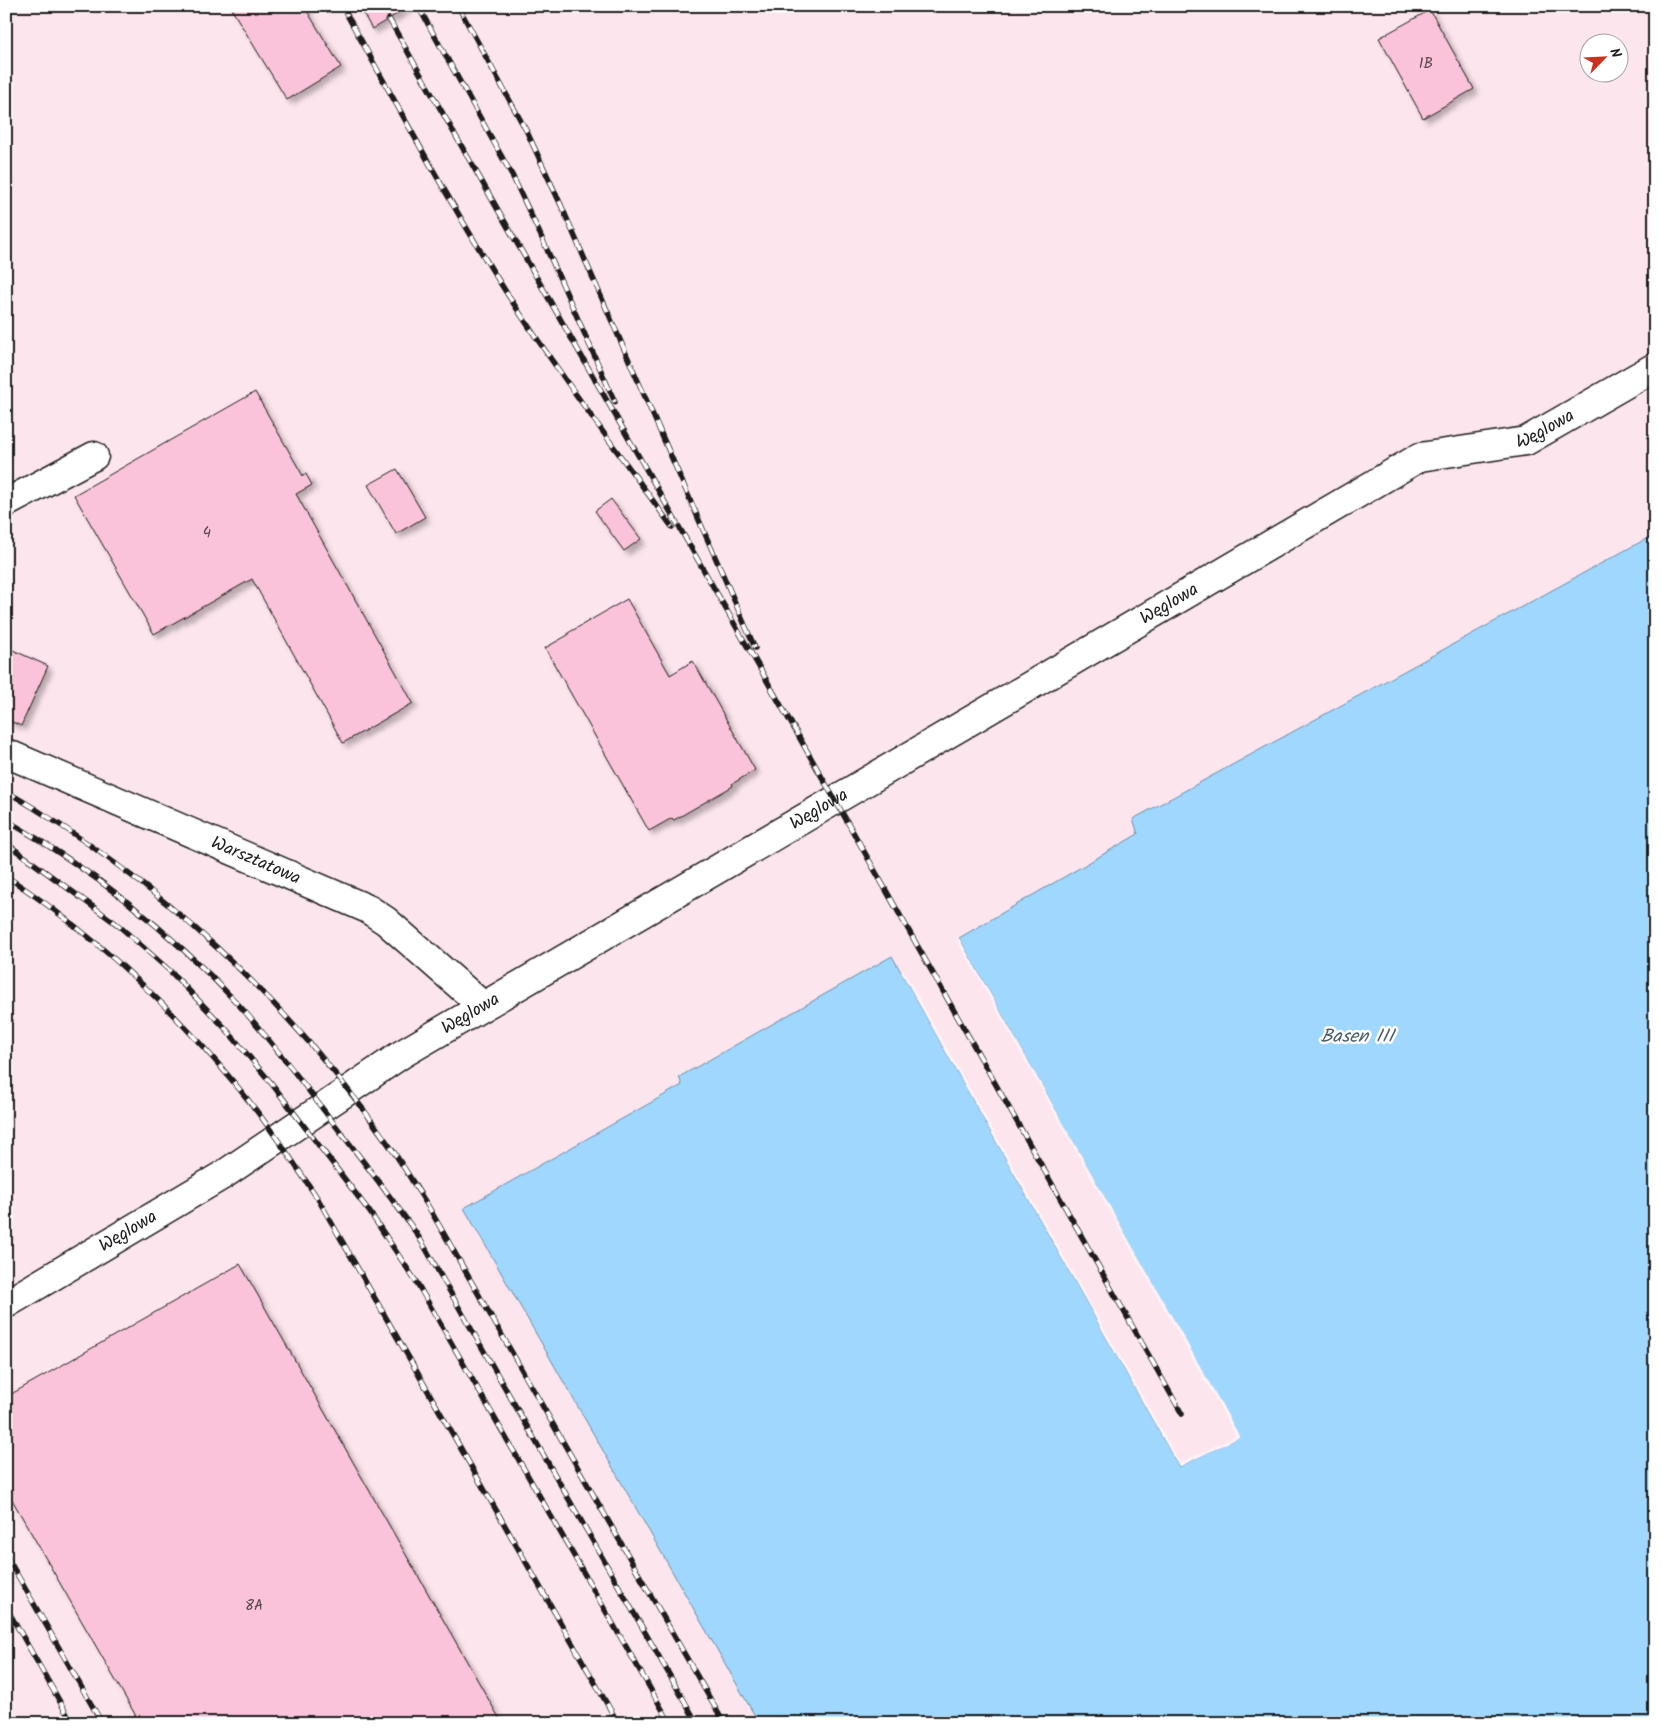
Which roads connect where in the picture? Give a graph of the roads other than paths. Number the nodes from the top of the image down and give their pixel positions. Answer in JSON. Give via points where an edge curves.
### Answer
{"nodes":[{"id":1,"x":1655,"y":367,"type":"edge"},
{"id":2,"x":94,"y":456,"type":"dead end"},
{"id":3,"x":6,"y":503,"type":"edge"},
{"id":4,"x":6,"y":753,"type":"edge"},
{"id":5,"x":483,"y":1006,"type":"junction"},
{"id":6,"x":6,"y":1304,"type":"edge"}],
"edges":[{"from":1,"to":5,"type":"lane","name":"Węglowa","via":[[1526,441],[1420,457]]},
{"from":2,"to":3,"type":"lane"},
{"from":4,"to":5,"type":"lane","name":"Warsztatowa","via":[[368,910],[386,921]]},
{"from":5,"to":6,"type":"lane","name":"Węglowa","via":[[402,1054],[223,1175]]}]}
